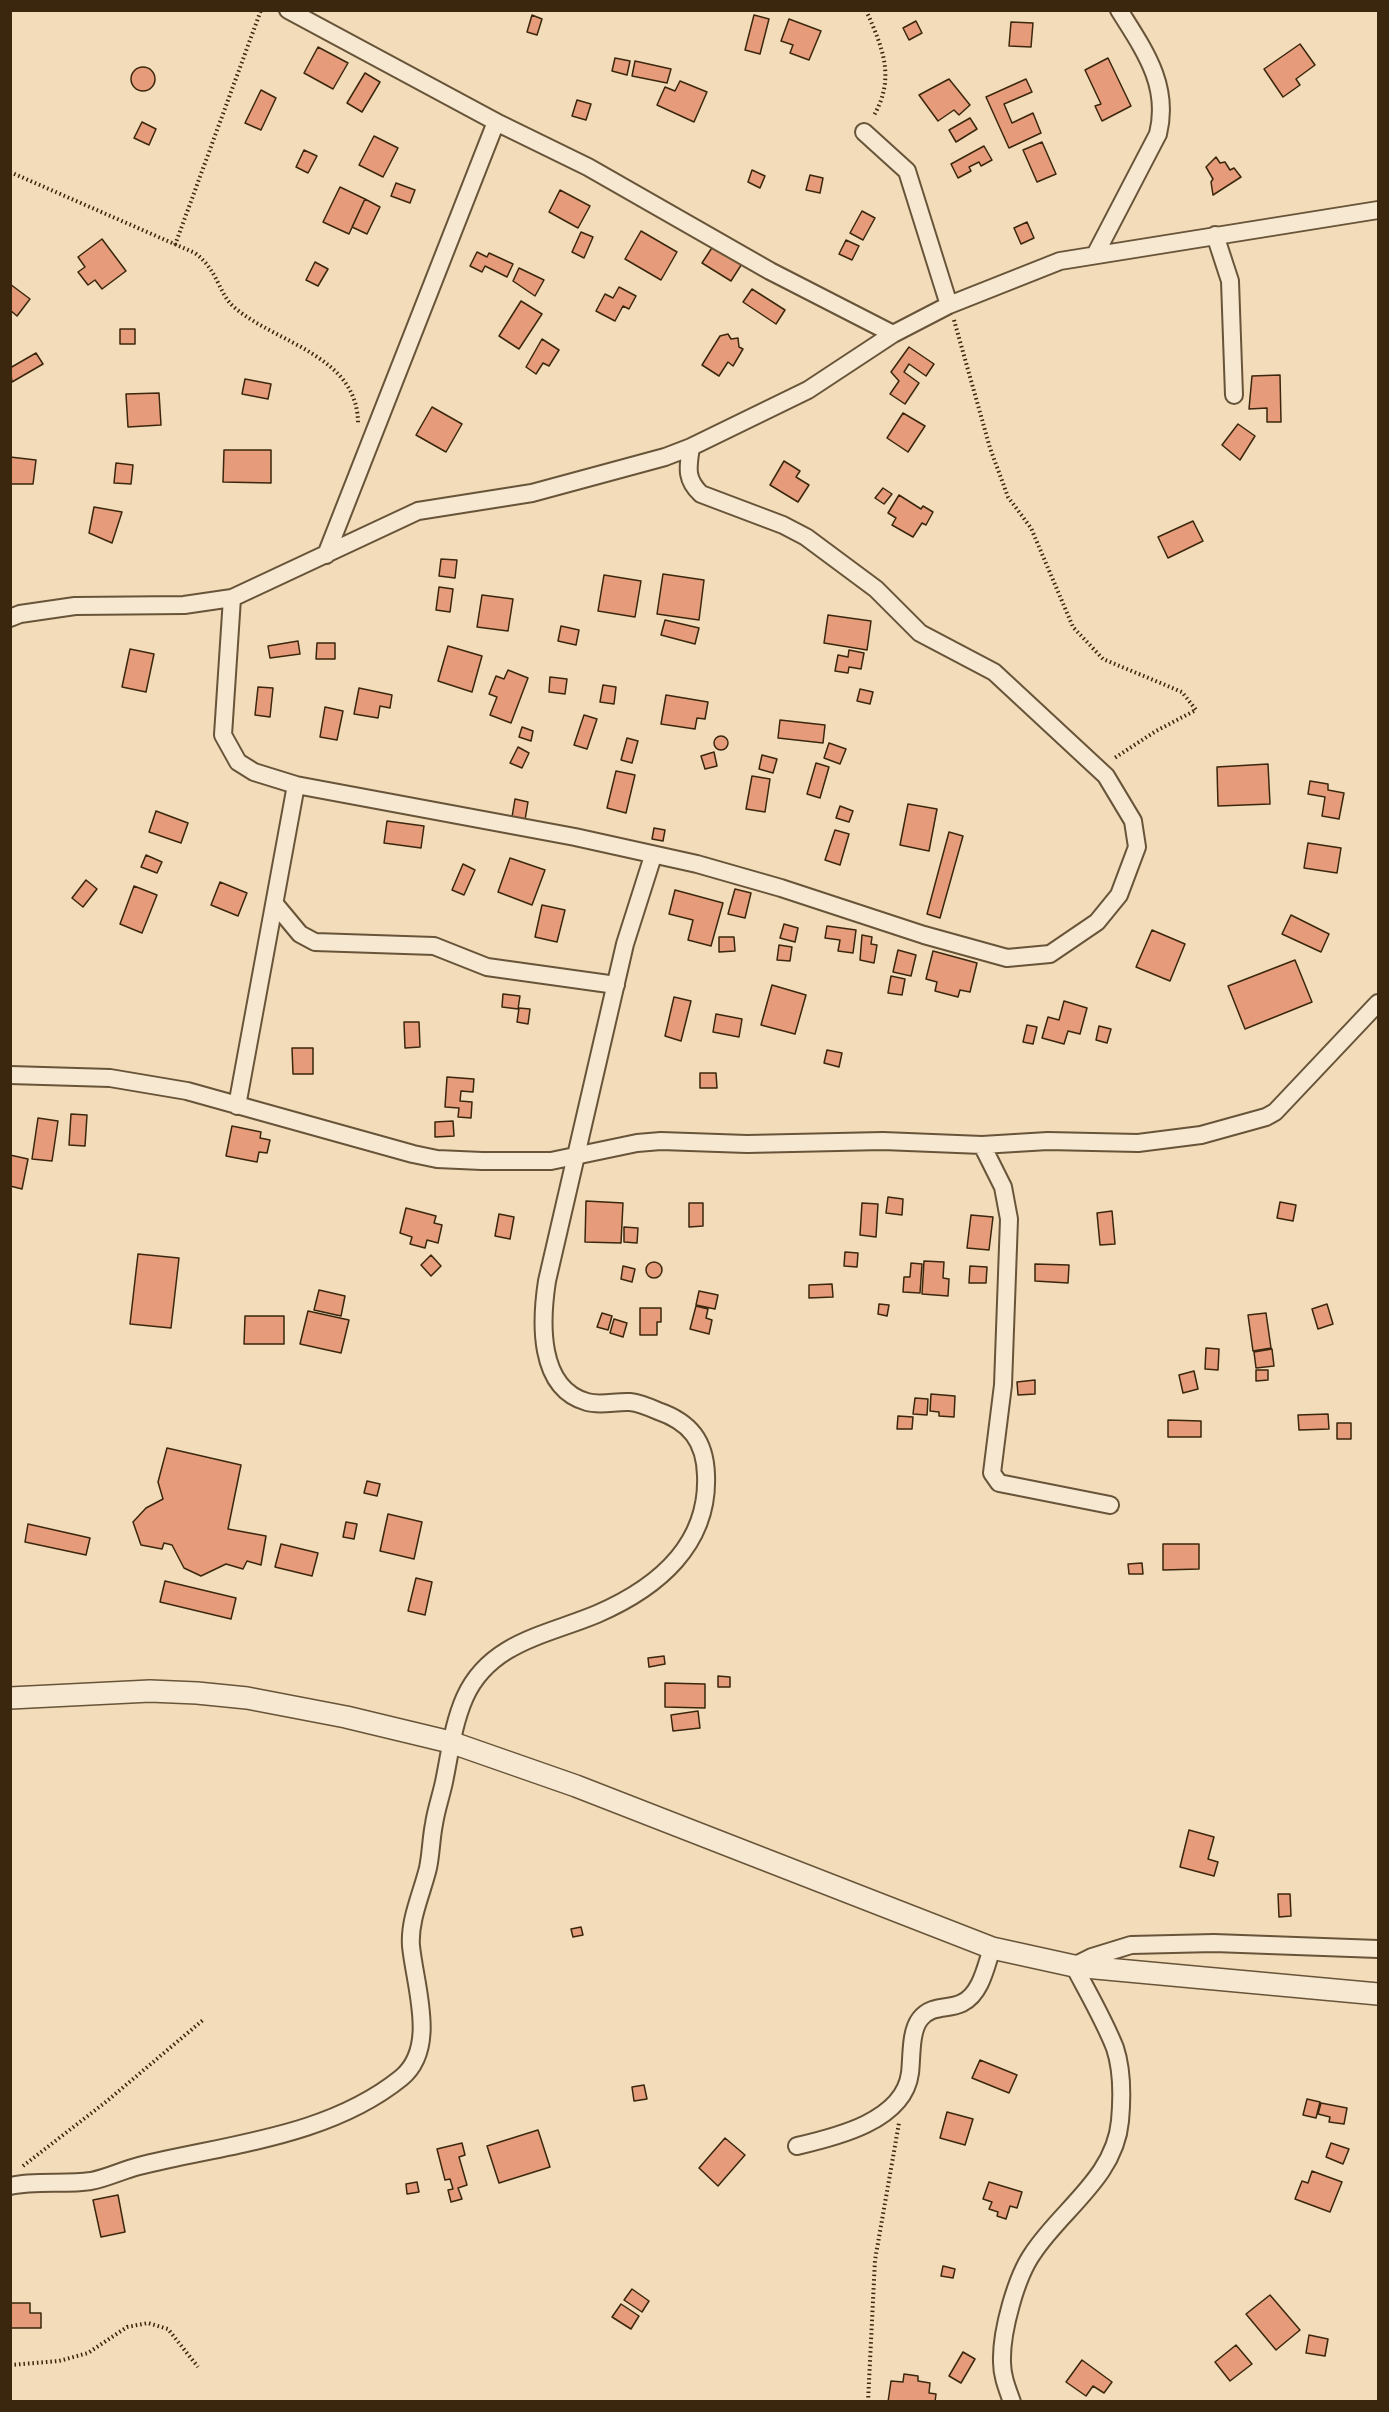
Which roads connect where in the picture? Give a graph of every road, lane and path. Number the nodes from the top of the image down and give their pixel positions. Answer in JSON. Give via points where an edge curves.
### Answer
{"nodes":[{"id":1,"x":261,"y":10,"type":"edge"},
{"id":2,"x":288,"y":10,"type":"edge"},
{"id":3,"x":866,"y":10,"type":"edge"},
{"id":4,"x":1119,"y":10,"type":"edge"},
{"id":5,"x":496,"y":122,"type":"junction"},
{"id":6,"x":864,"y":132,"type":"joint"},
{"id":7,"x":10,"y":172,"type":"edge"},
{"id":8,"x":1378,"y":210,"type":"edge"},
{"id":9,"x":1215,"y":235,"type":"junction"},
{"id":10,"x":175,"y":245,"type":"junction"},
{"id":11,"x":1095,"y":255,"type":"junction"},
{"id":12,"x":949,"y":305,"type":"junction"},
{"id":13,"x":893,"y":334,"type":"junction"},
{"id":14,"x":1234,"y":395,"type":"dead end"},
{"id":15,"x":357,"y":432,"type":"dead end"},
{"id":16,"x":691,"y":447,"type":"junction"},
{"id":17,"x":326,"y":555,"type":"junction"},
{"id":18,"x":232,"y":598,"type":"junction"},
{"id":19,"x":10,"y":618,"type":"edge"},
{"id":20,"x":1101,"y":771,"type":"junction"},
{"id":21,"x":296,"y":784,"type":"junction"},
{"id":22,"x":653,"y":856,"type":"junction"},
{"id":23,"x":275,"y":904,"type":"junction"},
{"id":24,"x":616,"y":985,"type":"junction"},
{"id":25,"x":1378,"y":1003,"type":"edge"},
{"id":26,"x":10,"y":1074,"type":"edge"},
{"id":27,"x":237,"y":1106,"type":"junction"},
{"id":28,"x":982,"y":1145,"type":"junction"},
{"id":29,"x":575,"y":1156,"type":"junction"},
{"id":30,"x":1110,"y":1505,"type":"dead end"},
{"id":31,"x":10,"y":1698,"type":"edge"},
{"id":32,"x":450,"y":1742,"type":"junction"},
{"id":33,"x":992,"y":1948,"type":"junction"},
{"id":34,"x":1378,"y":1949,"type":"edge"},
{"id":35,"x":1074,"y":1966,"type":"junction"},
{"id":36,"x":1378,"y":1994,"type":"edge"},
{"id":37,"x":203,"y":2020,"type":"dead end"},
{"id":38,"x":908,"y":2087,"type":"junction"},
{"id":39,"x":797,"y":2146,"type":"dead end"},
{"id":40,"x":19,"y":2169,"type":"dead end"},
{"id":41,"x":10,"y":2186,"type":"edge"},
{"id":42,"x":10,"y":2365,"type":"edge"},
{"id":43,"x":198,"y":2367,"type":"dead end"},
{"id":44,"x":868,"y":2402,"type":"edge"},
{"id":45,"x":1012,"y":2402,"type":"edge"}],
"edges":[{"from":1,"to":10,"type":"path"},
{"from":2,"to":5,"type":"street"},
{"from":3,"to":6,"type":"path","via":[[883,50],[886,82],[882,101]]},
{"from":4,"to":11,"type":"street","via":[[1152,62],[1160,86],[1161,122]]},
{"from":5,"to":13,"type":"street","via":[[588,167],[770,271]]},
{"from":5,"to":17,"type":"street"},
{"from":6,"to":12,"type":"street","via":[[907,171]]},
{"from":7,"to":10,"type":"path"},
{"from":8,"to":9,"type":"street"},
{"from":9,"to":11,"type":"street"},
{"from":9,"to":14,"type":"street","via":[[1230,281]]},
{"from":10,"to":15,"type":"path","via":[[208,263],[235,309],[329,364],[346,382],[354,398]]},
{"from":11,"to":12,"type":"street","via":[[1060,261]]},
{"from":12,"to":13,"type":"street"},
{"from":12,"to":20,"type":"path","via":[[1008,497],[1031,528],[1073,627],[1103,659],[1182,692],[1196,710],[1120,754]]},
{"from":13,"to":16,"type":"street","via":[[808,390]]},
{"from":16,"to":17,"type":"street","via":[[532,493],[418,511]]},
{"from":16,"to":20,"type":"street","via":[[687,475],[701,494],[806,537],[876,589],[920,633],[994,672]]},
{"from":17,"to":18,"type":"street"},
{"from":18,"to":19,"type":"street","via":[[184,605],[75,606]]},
{"from":18,"to":21,"type":"street","via":[[223,735],[238,762],[254,772]]},
{"from":20,"to":22,"type":"street","via":[[1133,821],[1137,847],[1119,895],[1097,922],[1050,954],[1029,958],[997,955],[782,888]]},
{"from":21,"to":22,"type":"street","via":[[575,837]]},
{"from":21,"to":23,"type":"street"},
{"from":22,"to":24,"type":"street"},
{"from":23,"to":24,"type":"street","via":[[300,934],[315,942],[434,946],[487,967]]},
{"from":23,"to":27,"type":"street"},
{"from":24,"to":29,"type":"street"},
{"from":25,"to":28,"type":"street","via":[[1266,1117],[1168,1141]]},
{"from":26,"to":27,"type":"street","via":[[110,1078],[187,1091]]},
{"from":27,"to":29,"type":"street","via":[[437,1158],[528,1162]]},
{"from":28,"to":29,"type":"street","via":[[661,1141]]},
{"from":28,"to":30,"type":"street","via":[[1003,1187],[1009,1219],[1003,1384],[992,1473],[999,1483]]},
{"from":29,"to":32,"type":"street","via":[[542,1317],[543,1343],[551,1367],[571,1394],[583,1401],[634,1402],[674,1416],[688,1426],[700,1440],[705,1456],[706,1500],[701,1523],[687,1546],[647,1587],[598,1614],[511,1646],[485,1666],[466,1694]]},
{"from":31,"to":32,"type":"street","via":[[150,1691],[197,1693],[346,1717]]},
{"from":32,"to":33,"type":"street","via":[[576,1786]]},
{"from":32,"to":41,"type":"street","via":[[429,1863],[411,1932],[422,2034],[414,2065],[392,2084],[342,2112],[253,2142],[137,2166],[94,2180]]},
{"from":33,"to":35,"type":"street"},
{"from":33,"to":38,"type":"street","via":[[974,1994],[961,2004],[937,2006],[920,2019]]},
{"from":34,"to":35,"type":"street","via":[[1226,1943],[1131,1945]]},
{"from":35,"to":36,"type":"street"},
{"from":35,"to":45,"type":"street","via":[[1115,2050],[1120,2123],[1107,2163],[1032,2253],[1021,2279],[1009,2311],[1001,2361]]},
{"from":37,"to":40,"type":"path"},
{"from":38,"to":39,"type":"street","via":[[863,2128]]},
{"from":38,"to":44,"type":"path","via":[[895,2136],[875,2260]]},
{"from":42,"to":43,"type":"path","via":[[59,2361],[88,2353],[127,2327],[148,2323],[168,2329]]}]}
